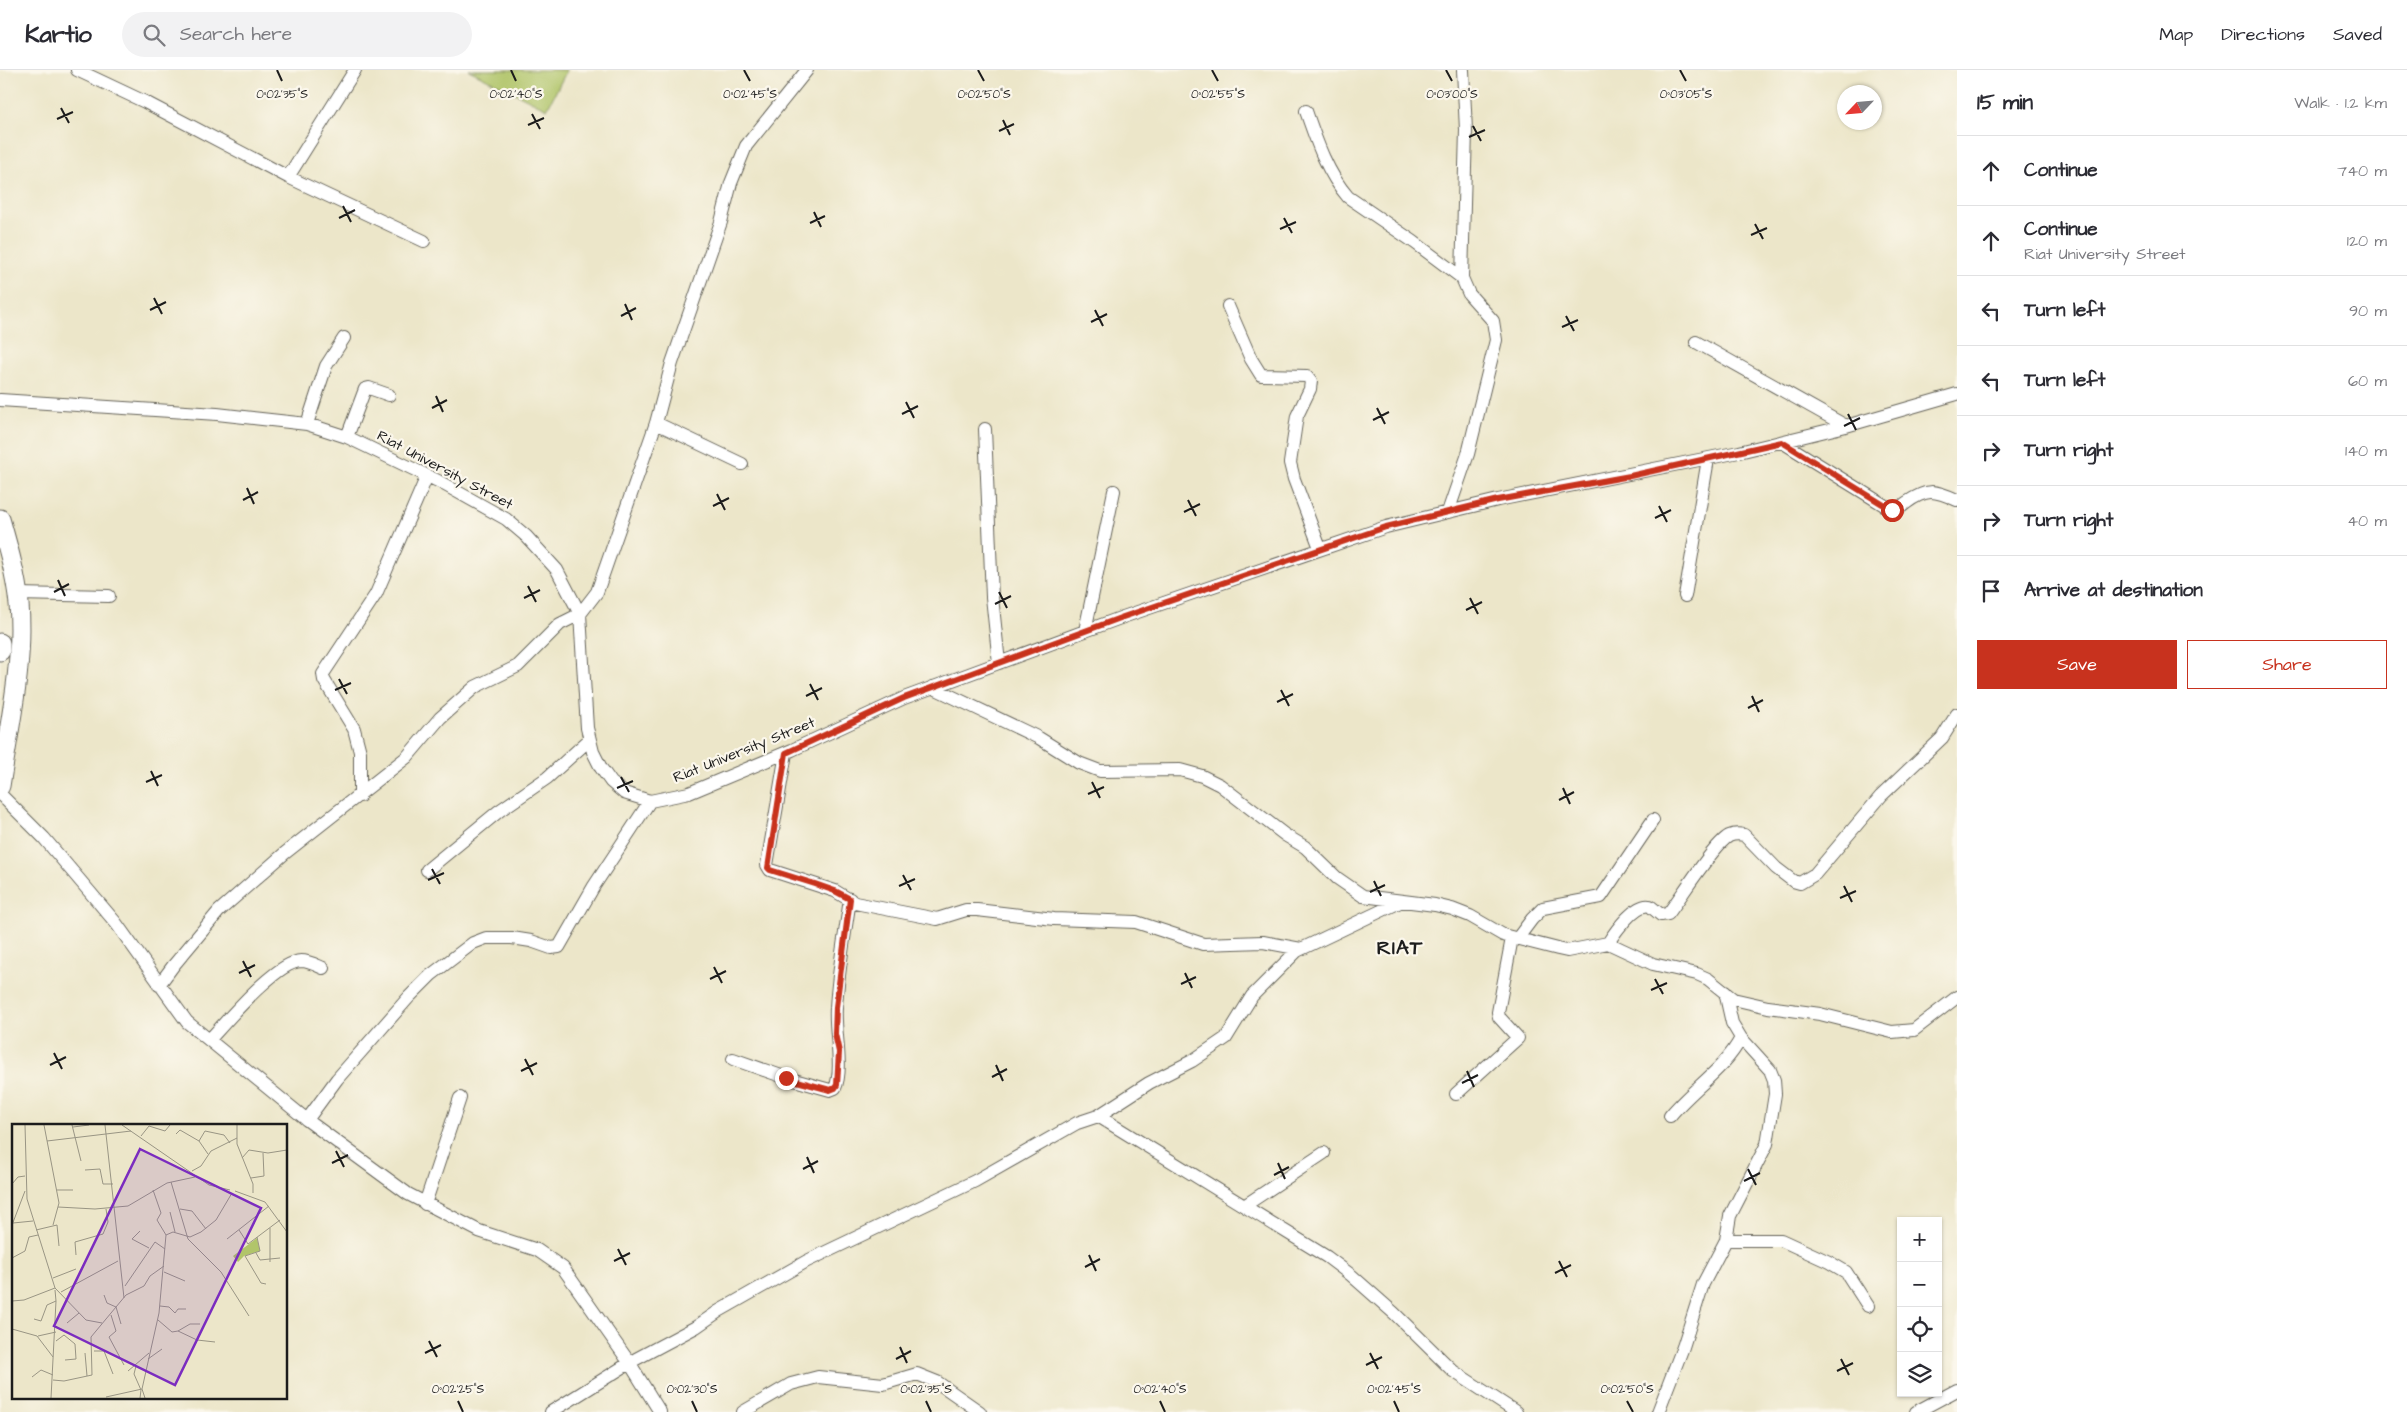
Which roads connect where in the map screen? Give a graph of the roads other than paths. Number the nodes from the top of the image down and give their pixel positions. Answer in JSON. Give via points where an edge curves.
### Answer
{"nodes":[{"id":1,"x":77,"y":70,"type":"edge"},
{"id":2,"x":355,"y":70,"type":"edge"},
{"id":3,"x":807,"y":70,"type":"edge"},
{"id":4,"x":1463,"y":70,"type":"edge"},
{"id":5,"x":1306,"y":110,"type":"dead end"},
{"id":6,"x":288,"y":177,"type":"junction"},
{"id":7,"x":424,"y":241,"type":"dead end"},
{"id":8,"x":1462,"y":278,"type":"junction"},
{"id":9,"x":1228,"y":306,"type":"dead end"},
{"id":10,"x":344,"y":338,"type":"dead end"},
{"id":11,"x":1696,"y":342,"type":"dead end"},
{"id":12,"x":1957,"y":394,"type":"edge"},
{"id":13,"x":389,"y":395,"type":"dead end"},
{"id":14,"x":0,"y":400,"type":"edge"},
{"id":15,"x":656,"y":423,"type":"junction"},
{"id":16,"x":307,"y":424,"type":"junction"},
{"id":17,"x":1846,"y":426,"type":"junction"},
{"id":18,"x":985,"y":429,"type":"dead end"},
{"id":19,"x":347,"y":437,"type":"junction"},
{"id":20,"x":1782,"y":442,"type":"junction"},
{"id":21,"x":1708,"y":459,"type":"junction"},
{"id":22,"x":742,"y":464,"type":"dead end"},
{"id":23,"x":427,"y":476,"type":"junction"},
{"id":24,"x":1114,"y":491,"type":"dead end"},
{"id":25,"x":1957,"y":500,"type":"edge"},
{"id":26,"x":1448,"y":512,"type":"junction"},
{"id":27,"x":0,"y":519,"type":"edge"},
{"id":28,"x":1320,"y":548,"type":"junction"},
{"id":29,"x":17,"y":594,"type":"junction"},
{"id":30,"x":109,"y":596,"type":"dead end"},
{"id":31,"x":1686,"y":596,"type":"dead end"},
{"id":32,"x":580,"y":614,"type":"junction"},
{"id":33,"x":1085,"y":631,"type":"junction"},
{"id":34,"x":0,"y":643,"type":"edge"},
{"id":35,"x":0,"y":651,"type":"edge"},
{"id":36,"x":998,"y":663,"type":"junction"},
{"id":37,"x":932,"y":688,"type":"junction"},
{"id":38,"x":1957,"y":714,"type":"edge"},
{"id":39,"x":589,"y":740,"type":"junction"},
{"id":40,"x":786,"y":753,"type":"junction"},
{"id":41,"x":0,"y":786,"type":"edge"},
{"id":42,"x":0,"y":794,"type":"edge"},
{"id":43,"x":360,"y":796,"type":"junction"},
{"id":44,"x":650,"y":801,"type":"junction"},
{"id":45,"x":1653,"y":820,"type":"dead end"},
{"id":46,"x":427,"y":870,"type":"dead end"},
{"id":47,"x":850,"y":899,"type":"junction"},
{"id":48,"x":1405,"y":900,"type":"junction"},
{"id":49,"x":1515,"y":938,"type":"junction"},
{"id":50,"x":1608,"y":943,"type":"junction"},
{"id":51,"x":1301,"y":949,"type":"junction"},
{"id":52,"x":323,"y":968,"type":"dead end"},
{"id":53,"x":160,"y":986,"type":"junction"},
{"id":54,"x":1725,"y":992,"type":"junction"},
{"id":55,"x":1957,"y":997,"type":"edge"},
{"id":56,"x":1741,"y":1038,"type":"junction"},
{"id":57,"x":209,"y":1040,"type":"junction"},
{"id":58,"x":732,"y":1059,"type":"dead end"},
{"id":59,"x":1456,"y":1094,"type":"dead end"},
{"id":60,"x":460,"y":1098,"type":"dead end"},
{"id":61,"x":1098,"y":1116,"type":"junction"},
{"id":62,"x":1670,"y":1116,"type":"dead end"},
{"id":63,"x":307,"y":1120,"type":"junction"},
{"id":64,"x":1324,"y":1153,"type":"dead end"},
{"id":65,"x":425,"y":1204,"type":"junction"},
{"id":66,"x":1244,"y":1206,"type":"junction"},
{"id":67,"x":1726,"y":1240,"type":"junction"},
{"id":68,"x":1868,"y":1306,"type":"dead end"},
{"id":69,"x":629,"y":1362,"type":"junction"},
{"id":70,"x":1957,"y":1390,"type":"edge"},
{"id":71,"x":551,"y":1412,"type":"edge"},
{"id":72,"x":660,"y":1412,"type":"edge"},
{"id":73,"x":743,"y":1412,"type":"edge"},
{"id":74,"x":980,"y":1412,"type":"edge"},
{"id":75,"x":1516,"y":1412,"type":"edge"},
{"id":76,"x":1658,"y":1412,"type":"edge"},
{"id":77,"x":1916,"y":1412,"type":"edge"}],
"edges":[{"from":1,"to":6,"type":"street"},
{"from":2,"to":6,"type":"street"},
{"from":3,"to":15,"type":"street","via":[[746,146],[672,363]]},
{"from":4,"to":8,"type":"street","via":[[1466,130]]},
{"from":5,"to":8,"type":"street","via":[[1318,146],[1348,197]]},
{"from":6,"to":7,"type":"street"},
{"from":8,"to":26,"type":"street","via":[[1469,294],[1494,321],[1496,340],[1468,454]]},
{"from":9,"to":28,"type":"street","via":[[1250,359],[1261,375],[1307,376],[1311,381],[1297,416],[1290,463]]},
{"from":10,"to":16,"type":"street","via":[[326,366]]},
{"from":11,"to":17,"type":"street"},
{"from":12,"to":17,"type":"street","name":"Riat University Street"},
{"from":13,"to":19,"type":"street","via":[[365,389]]},
{"from":14,"to":16,"type":"street","name":"Riat University Street","via":[[216,414]]},
{"from":15,"to":22,"type":"street"},
{"from":15,"to":32,"type":"street","via":[[603,578]]},
{"from":16,"to":19,"type":"street","name":"Riat University Street"},
{"from":17,"to":20,"type":"street","name":"Riat University Street"},
{"from":18,"to":36,"type":"street"},
{"from":19,"to":23,"type":"street","name":"Riat University Street"},
{"from":20,"to":21,"type":"street","name":"Riat University Street"},
{"from":20,"to":25,"type":"street","via":[[1892,510],[1930,491]]},
{"from":21,"to":26,"type":"street","name":"Riat University Street"},
{"from":21,"to":31,"type":"street"},
{"from":23,"to":32,"type":"street","name":"Riat University Street","via":[[479,502],[526,536],[557,570]]},
{"from":23,"to":43,"type":"street","via":[[376,594],[323,674],[354,729],[360,752]]},
{"from":24,"to":33,"type":"street"},
{"from":26,"to":28,"type":"street","name":"Riat University Street"},
{"from":27,"to":29,"type":"highway"},
{"from":28,"to":33,"type":"street","name":"Riat University Street"},
{"from":29,"to":30,"type":"street"},
{"from":29,"to":41,"type":"highway","via":[[20,642]]},
{"from":32,"to":39,"type":"street","name":"Riat University Street"},
{"from":32,"to":43,"type":"street","via":[[560,624],[514,668],[475,686],[440,718],[407,756]]},
{"from":33,"to":36,"type":"street","name":"Riat University Street"},
{"from":34,"to":35,"type":"highway"},
{"from":36,"to":37,"type":"street","name":"Riat University Street"},
{"from":37,"to":40,"type":"street","name":"Riat University Street"},
{"from":37,"to":48,"type":"street","via":[[1039,738],[1089,768],[1100,771],[1180,770],[1220,784],[1305,847],[1337,878],[1363,896]]},
{"from":38,"to":50,"type":"street","via":[[1942,738],[1881,796],[1815,874],[1806,880],[1800,883],[1787,877],[1744,835],[1729,836],[1700,868],[1668,914],[1661,916],[1650,906],[1641,907]]},
{"from":39,"to":44,"type":"street","name":"Riat University Street","via":[[610,782],[624,793]]},
{"from":39,"to":46,"type":"street","via":[[547,778],[499,811]]},
{"from":40,"to":44,"type":"street","name":"Riat University Street","via":[[689,793]]},
{"from":40,"to":47,"type":"street","via":[[768,868]]},
{"from":42,"to":53,"type":"street","via":[[44,838],[116,923]]},
{"from":43,"to":53,"type":"street","via":[[285,853],[219,911]]},
{"from":44,"to":63,"type":"street","via":[[594,886],[559,947],[512,938],[486,938],[473,942],[409,997],[337,1079]]},
{"from":45,"to":49,"type":"street","via":[[1601,897],[1543,908]]},
{"from":47,"to":51,"type":"street","via":[[937,919],[977,910],[1054,919],[1136,922],[1203,944],[1263,942]]},
{"from":47,"to":58,"type":"street","via":[[836,1007],[835,1034],[839,1052],[835,1088],[830,1090],[786,1078]]},
{"from":48,"to":49,"type":"street","via":[[1452,909]]},
{"from":48,"to":51,"type":"street"},
{"from":49,"to":50,"type":"street","via":[[1567,951]]},
{"from":49,"to":59,"type":"street","via":[[1498,1012],[1518,1038]]},
{"from":50,"to":54,"type":"street","via":[[1653,964],[1697,974]]},
{"from":51,"to":61,"type":"street","via":[[1252,996],[1226,1038]]},
{"from":52,"to":57,"type":"street","via":[[300,961],[282,968]]},
{"from":53,"to":57,"type":"street","via":[[187,1022]]},
{"from":54,"to":55,"type":"street","via":[[1733,998],[1768,1008],[1820,1014],[1892,1032],[1914,1030]]},
{"from":54,"to":56,"type":"street","via":[[1732,1023]]},
{"from":56,"to":62,"type":"street","via":[[1726,1060],[1685,1097]]},
{"from":56,"to":67,"type":"street","via":[[1770,1070],[1775,1094],[1767,1144],[1730,1216]]},
{"from":57,"to":63,"type":"street"},
{"from":60,"to":65,"type":"street"},
{"from":61,"to":66,"type":"street"},
{"from":61,"to":69,"type":"street","via":[[1077,1123],[936,1201],[807,1261],[696,1327]]},
{"from":63,"to":65,"type":"street"},
{"from":64,"to":66,"type":"street"},
{"from":65,"to":69,"type":"street","via":[[495,1238],[519,1243],[551,1258],[572,1279]]},
{"from":66,"to":75,"type":"street","via":[[1351,1275],[1453,1371]]},
{"from":67,"to":68,"type":"street","via":[[1781,1240],[1821,1258],[1846,1272]]},
{"from":67,"to":76,"type":"street","via":[[1703,1284]]},
{"from":69,"to":71,"type":"street"},
{"from":69,"to":72,"type":"street"},
{"from":70,"to":77,"type":"street"},
{"from":73,"to":74,"type":"street","via":[[791,1384],[818,1377],[883,1384],[917,1374],[937,1382]]}]}
